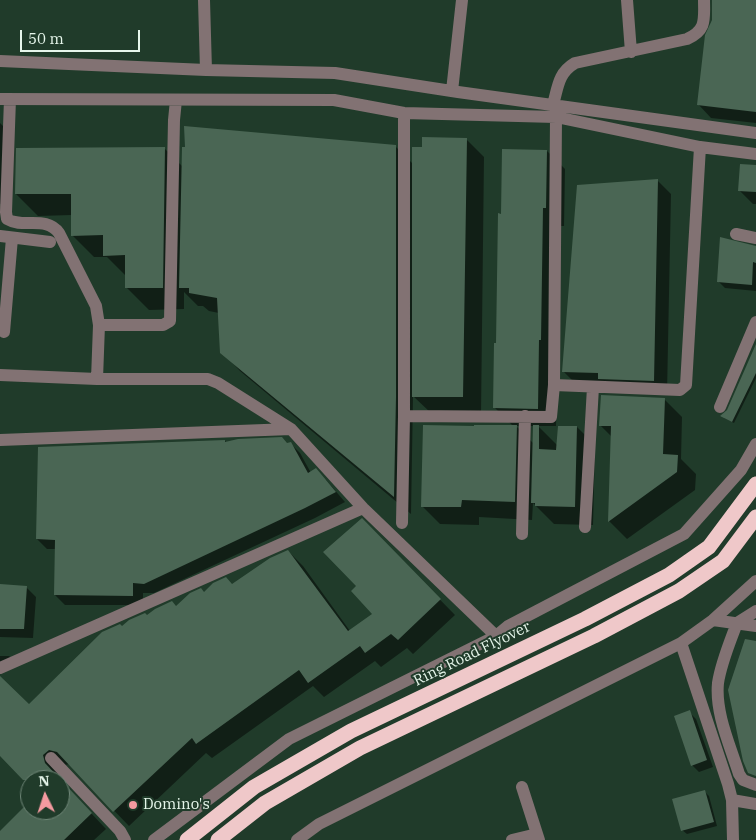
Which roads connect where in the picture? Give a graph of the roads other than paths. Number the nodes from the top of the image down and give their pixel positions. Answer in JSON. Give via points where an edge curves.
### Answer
{"nodes":[{"id":1,"x":204,"y":0,"type":"edge"},
{"id":2,"x":462,"y":0,"type":"edge"},
{"id":3,"x":627,"y":0,"type":"edge"},
{"id":4,"x":704,"y":0,"type":"edge"},
{"id":5,"x":631,"y":52,"type":"junction"},
{"id":6,"x":0,"y":60,"type":"edge"},
{"id":7,"x":206,"y":70,"type":"junction"},
{"id":8,"x":452,"y":91,"type":"junction"},
{"id":9,"x":5,"y":99,"type":"edge"},
{"id":10,"x":176,"y":100,"type":"junction"},
{"id":11,"x":554,"y":111,"type":"junction"},
{"id":12,"x":404,"y":113,"type":"junction"},
{"id":13,"x":756,"y":132,"type":"edge"},
{"id":14,"x":700,"y":147,"type":"junction"},
{"id":15,"x":756,"y":154,"type":"edge"},
{"id":16,"x":736,"y":234,"type":"dead end"},
{"id":17,"x":6,"y":237,"type":"edge"},
{"id":18,"x":756,"y":238,"type":"edge"},
{"id":19,"x":50,"y":242,"type":"dead end"},
{"id":20,"x":756,"y":322,"type":"edge"},
{"id":21,"x":99,"y":326,"type":"junction"},
{"id":22,"x":4,"y":332,"type":"dead end"},
{"id":23,"x":0,"y":375,"type":"edge"},
{"id":24,"x":97,"y":379,"type":"junction"},
{"id":25,"x":554,"y":385,"type":"junction"},
{"id":26,"x":593,"y":387,"type":"junction"},
{"id":27,"x":720,"y":407,"type":"dead end"},
{"id":28,"x":404,"y":416,"type":"junction"},
{"id":29,"x":525,"y":416,"type":"junction"},
{"id":30,"x":291,"y":429,"type":"junction"},
{"id":31,"x":0,"y":440,"type":"edge"},
{"id":32,"x":756,"y":444,"type":"edge"},
{"id":33,"x":756,"y":484,"type":"edge"},
{"id":34,"x":363,"y":508,"type":"junction"},
{"id":35,"x":756,"y":518,"type":"edge"},
{"id":36,"x":402,"y":523,"type":"dead end"},
{"id":37,"x":585,"y":527,"type":"dead end"},
{"id":38,"x":522,"y":534,"type":"dead end"},
{"id":39,"x":756,"y":580,"type":"edge"},
{"id":40,"x":756,"y":611,"type":"edge"},
{"id":41,"x":713,"y":620,"type":"junction"},
{"id":42,"x":737,"y":623,"type":"junction"},
{"id":43,"x":756,"y":626,"type":"edge"},
{"id":44,"x":496,"y":636,"type":"junction"},
{"id":45,"x":681,"y":643,"type":"junction"},
{"id":46,"x":0,"y":668,"type":"edge"},
{"id":47,"x":52,"y":758,"type":"dead end"},
{"id":48,"x":756,"y":785,"type":"edge"},
{"id":49,"x":522,"y":787,"type":"dead end"},
{"id":50,"x":732,"y":800,"type":"junction"},
{"id":51,"x":756,"y":804,"type":"edge"},
{"id":52,"x":319,"y":824,"type":"junction"},
{"id":53,"x":538,"y":837,"type":"edge"},
{"id":54,"x":156,"y":839,"type":"edge"},
{"id":55,"x":125,"y":840,"type":"edge"},
{"id":56,"x":187,"y":840,"type":"edge"},
{"id":57,"x":218,"y":840,"type":"edge"},
{"id":58,"x":297,"y":840,"type":"edge"},
{"id":59,"x":312,"y":840,"type":"edge"},
{"id":60,"x":512,"y":840,"type":"edge"},
{"id":61,"x":733,"y":840,"type":"edge"}],
"edges":[{"from":1,"to":7,"type":"street"},
{"from":2,"to":8,"type":"street"},
{"from":3,"to":5,"type":"street"},
{"from":4,"to":5,"type":"street","via":[[702,29],[695,35]]},
{"from":5,"to":11,"type":"street","via":[[575,64],[566,69]]},
{"from":6,"to":7,"type":"street"},
{"from":7,"to":8,"type":"street","via":[[335,72]]},
{"from":8,"to":11,"type":"street"},
{"from":9,"to":10,"type":"street"},
{"from":9,"to":21,"type":"street","via":[[7,218],[13,222],[54,226],[96,306]]},
{"from":10,"to":12,"type":"street","via":[[334,100]]},
{"from":10,"to":21,"type":"street","via":[[170,321],[163,325]]},
{"from":11,"to":12,"type":"street"},
{"from":11,"to":13,"type":"street"},
{"from":11,"to":14,"type":"street"},
{"from":11,"to":25,"type":"street"},
{"from":12,"to":28,"type":"street"},
{"from":14,"to":15,"type":"street"},
{"from":14,"to":26,"type":"street","via":[[686,385],[680,390]]},
{"from":16,"to":18,"type":"street"},
{"from":17,"to":19,"type":"street"},
{"from":17,"to":22,"type":"street"},
{"from":20,"to":27,"type":"street"},
{"from":21,"to":24,"type":"street"},
{"from":23,"to":24,"type":"street"},
{"from":24,"to":30,"type":"street","via":[[208,379]]},
{"from":25,"to":26,"type":"street"},
{"from":25,"to":29,"type":"street","via":[[551,417]]},
{"from":26,"to":37,"type":"street"},
{"from":28,"to":29,"type":"street"},
{"from":28,"to":36,"type":"street"},
{"from":29,"to":38,"type":"street"},
{"from":30,"to":31,"type":"street"},
{"from":30,"to":34,"type":"street"},
{"from":32,"to":44,"type":"street","via":[[741,470],[684,534],[508,626]]},
{"from":33,"to":56,"type":"highway","name":"Ring Road Flyover","via":[[710,547],[669,575],[585,619],[351,731],[254,787]]},
{"from":34,"to":44,"type":"street"},
{"from":34,"to":46,"type":"street"},
{"from":35,"to":57,"type":"highway","via":[[723,561],[679,591],[594,636],[360,748],[265,803]]},
{"from":39,"to":41,"type":"street"},
{"from":40,"to":42,"type":"street"},
{"from":41,"to":42,"type":"street"},
{"from":41,"to":45,"type":"street"},
{"from":42,"to":43,"type":"street"},
{"from":42,"to":48,"type":"street","via":[[718,682],[718,700],[739,774],[743,780]]},
{"from":44,"to":54,"type":"street","via":[[289,739]]},
{"from":45,"to":50,"type":"street"},
{"from":45,"to":52,"type":"street"},
{"from":47,"to":55,"type":"street"},
{"from":49,"to":53,"type":"street"},
{"from":50,"to":51,"type":"street"},
{"from":50,"to":61,"type":"street"},
{"from":52,"to":58,"type":"street"},
{"from":52,"to":59,"type":"street"},
{"from":53,"to":60,"type":"street"}]}
